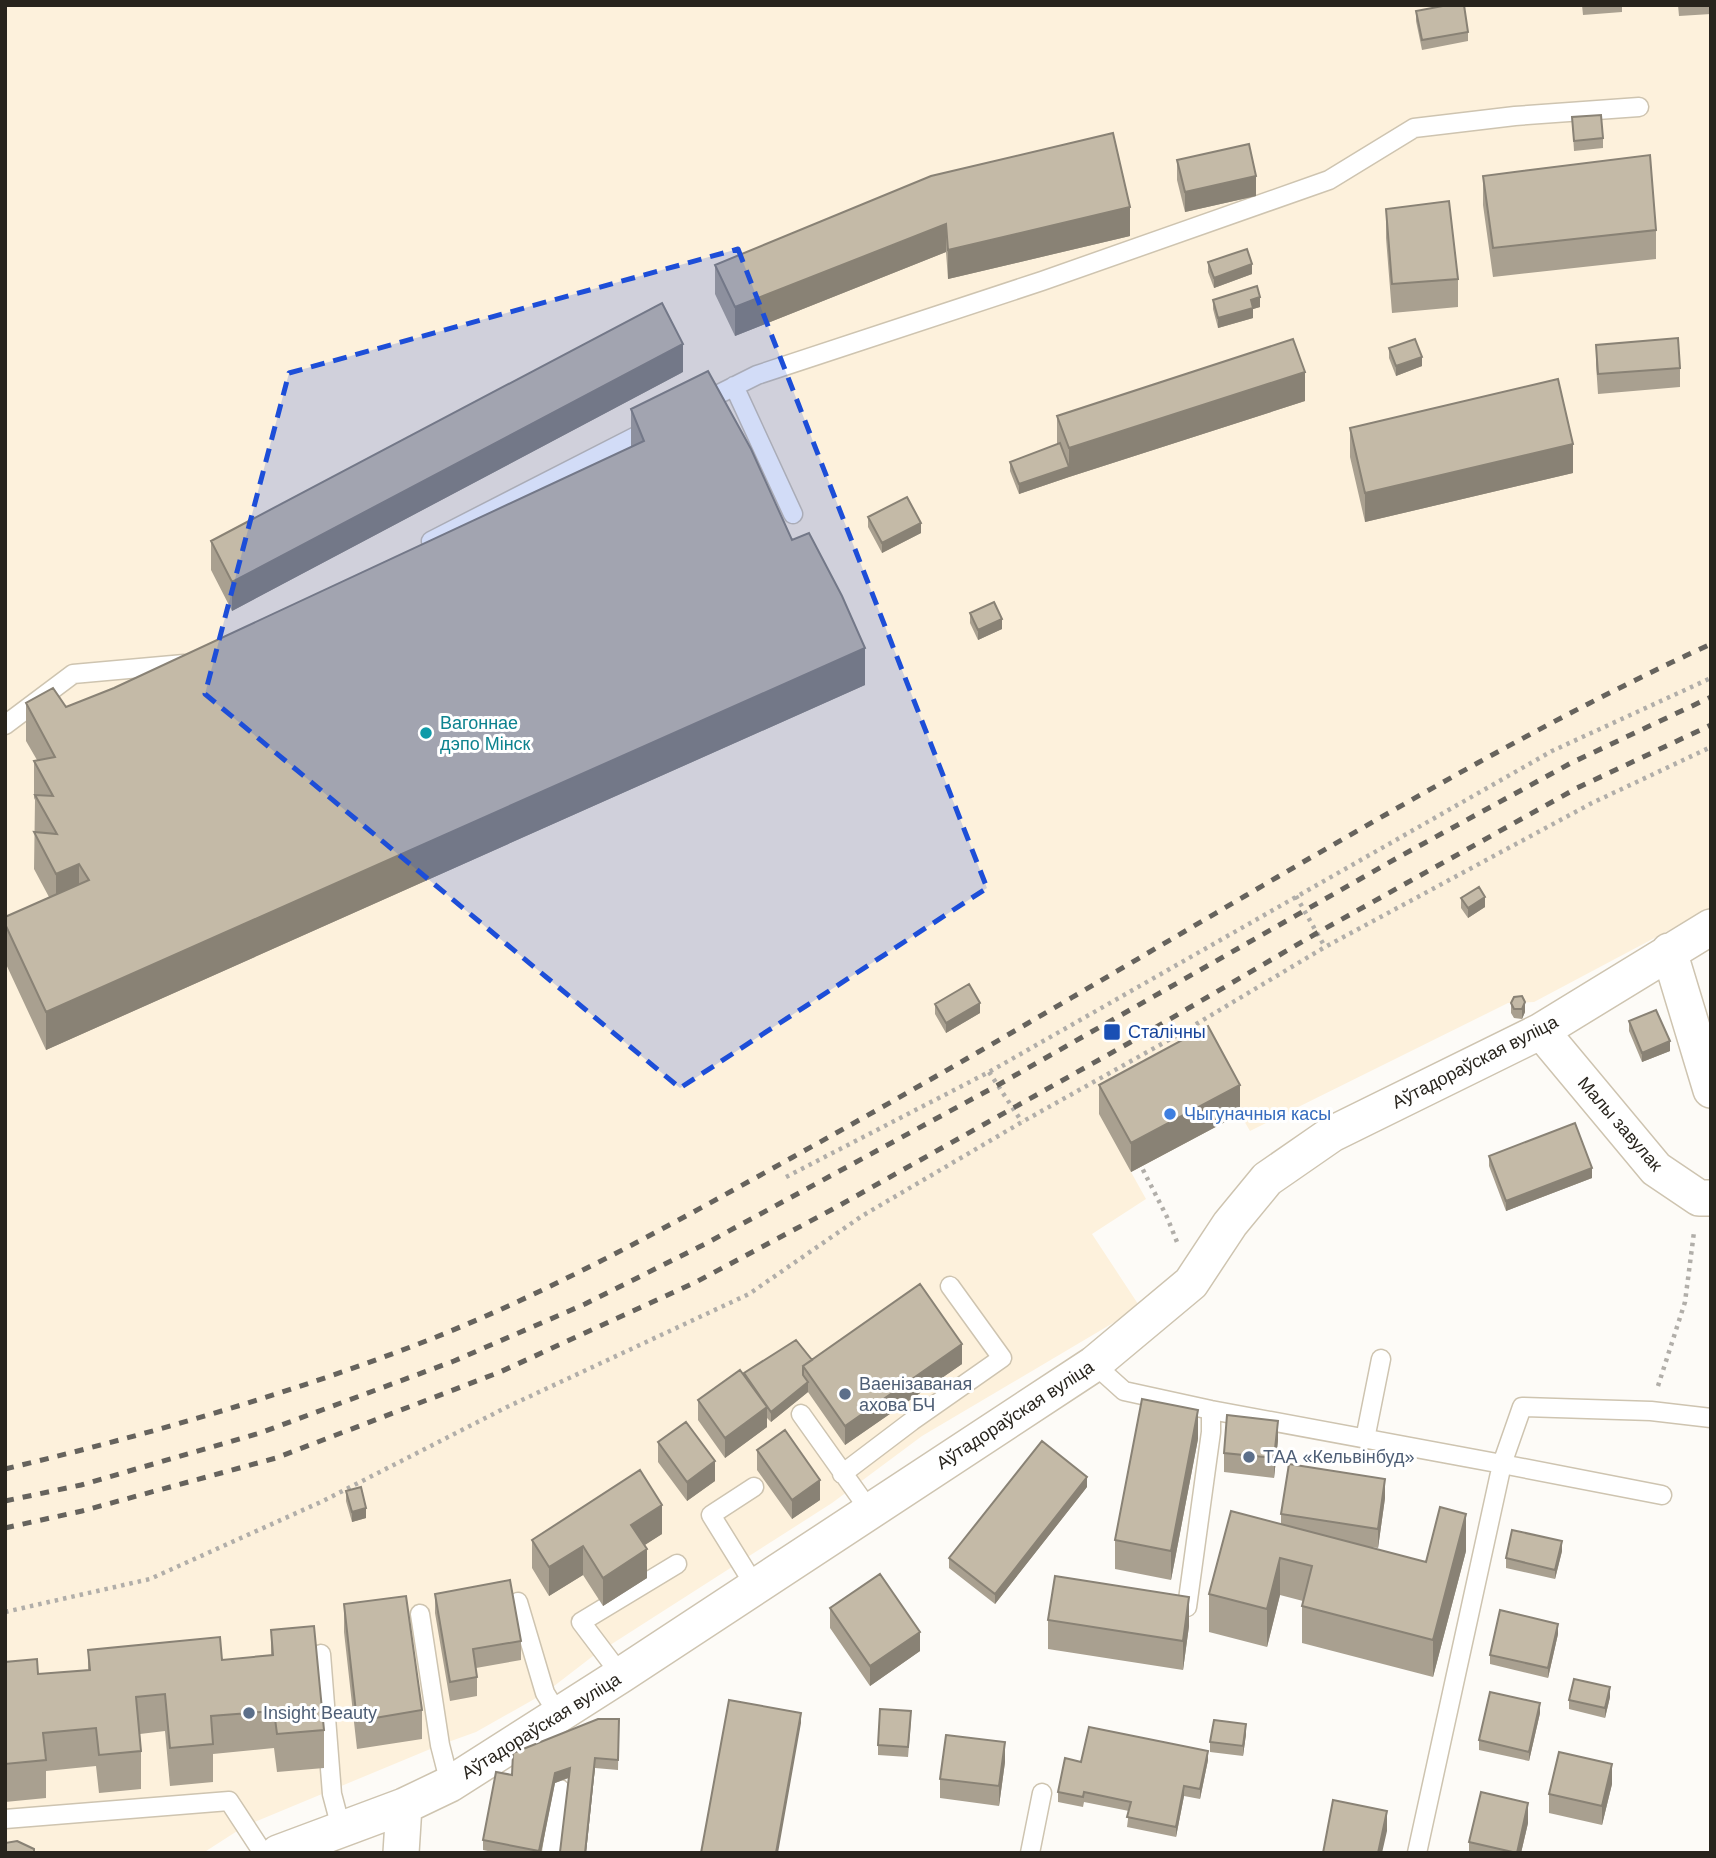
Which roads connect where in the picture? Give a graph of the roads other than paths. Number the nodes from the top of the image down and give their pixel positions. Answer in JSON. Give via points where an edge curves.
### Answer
{"nodes":[{"id":1,"x":1639,"y":107,"type":"dead end"},
{"id":2,"x":734,"y":386,"type":"junction"},
{"id":3,"x":793,"y":513,"type":"dead end"},
{"id":4,"x":413,"y":550,"type":"edge"},
{"id":5,"x":203,"y":657,"type":"edge"},
{"id":6,"x":5,"y":725,"type":"edge"},
{"id":7,"x":1711,"y":927,"type":"edge"},
{"id":8,"x":1669,"y":950,"type":"junction"},
{"id":9,"x":1541,"y":1031,"type":"junction"},
{"id":10,"x":1711,"y":1090,"type":"edge"},
{"id":11,"x":1705,"y":1198,"type":"edge"},
{"id":12,"x":950,"y":1286,"type":"dead end"},
{"id":13,"x":1381,"y":1359,"type":"dead end"},
{"id":14,"x":1094,"y":1364,"type":"junction"},
{"id":15,"x":1211,"y":1410,"type":"junction"},
{"id":16,"x":801,"y":1414,"type":"dead end"},
{"id":17,"x":1711,"y":1418,"type":"edge"},
{"id":18,"x":1365,"y":1439,"type":"junction"},
{"id":19,"x":1502,"y":1464,"type":"junction"},
{"id":20,"x":842,"y":1474,"type":"junction"},
{"id":21,"x":754,"y":1487,"type":"dead end"},
{"id":22,"x":1662,"y":1495,"type":"dead end"},
{"id":23,"x":870,"y":1511,"type":"junction"},
{"id":24,"x":677,"y":1564,"type":"dead end"},
{"id":25,"x":755,"y":1586,"type":"junction"},
{"id":26,"x":518,"y":1602,"type":"dead end"},
{"id":27,"x":1187,"y":1607,"type":"edge"},
{"id":28,"x":420,"y":1614,"type":"dead end"},
{"id":29,"x":321,"y":1654,"type":"dead end"},
{"id":30,"x":621,"y":1675,"type":"junction"},
{"id":31,"x":558,"y":1714,"type":"junction"},
{"id":32,"x":450,"y":1784,"type":"junction"},
{"id":33,"x":560,"y":1789,"type":"dead end"},
{"id":34,"x":1042,"y":1793,"type":"dead end"},
{"id":35,"x":404,"y":1806,"type":"junction"},
{"id":36,"x":5,"y":1819,"type":"edge"},
{"id":37,"x":341,"y":1828,"type":"junction"},
{"id":38,"x":263,"y":1853,"type":"edge"},
{"id":39,"x":278,"y":1853,"type":"edge"},
{"id":40,"x":401,"y":1853,"type":"edge"},
{"id":41,"x":551,"y":1853,"type":"edge"},
{"id":42,"x":1030,"y":1853,"type":"edge"},
{"id":43,"x":1417,"y":1853,"type":"edge"}],
"edges":[{"from":1,"to":2,"type":"lane","via":[[1414,128],[1329,180]]},
{"from":2,"to":3,"type":"lane"},
{"from":2,"to":4,"type":"lane"},
{"from":5,"to":6,"type":"lane","via":[[191,664],[73,674]]},
{"from":7,"to":8,"type":"street","name":"Аўтадораўская вуліца"},
{"from":8,"to":9,"type":"street","name":"Аўтадораўская вуліца"},
{"from":8,"to":10,"type":"street"},
{"from":9,"to":11,"type":"street","name":"Малы завулак","via":[[1656,1169]]},
{"from":9,"to":14,"type":"street","name":"Аўтадораўская вуліца","via":[[1332,1134],[1267,1179],[1191,1283]]},
{"from":12,"to":20,"type":"lane","via":[[1002,1358]]},
{"from":13,"to":18,"type":"lane"},
{"from":14,"to":15,"type":"lane","via":[[1124,1391]]},
{"from":14,"to":23,"type":"street","name":"Аўтадораўская вуліца"},
{"from":15,"to":18,"type":"lane"},
{"from":15,"to":27,"type":"lane"},
{"from":16,"to":20,"type":"lane"},
{"from":17,"to":19,"type":"lane","via":[[1522,1407]]},
{"from":18,"to":19,"type":"lane"},
{"from":19,"to":22,"type":"lane"},
{"from":19,"to":43,"type":"lane"},
{"from":20,"to":23,"type":"lane"},
{"from":21,"to":25,"type":"lane","via":[[711,1515]]},
{"from":23,"to":25,"type":"street","name":"Аўтадораўская вуліца"},
{"from":24,"to":30,"type":"lane","via":[[581,1622]]},
{"from":25,"to":30,"type":"street","name":"Аўтадораўская вуліца"},
{"from":26,"to":31,"type":"lane","via":[[545,1693]]},
{"from":28,"to":32,"type":"lane"},
{"from":29,"to":37,"type":"lane","via":[[332,1794]]},
{"from":30,"to":31,"type":"street","name":"Аўтадораўская вуліца"},
{"from":31,"to":32,"type":"street","name":"Аўтадораўская вуліца"},
{"from":32,"to":35,"type":"street","name":"Аўтадораўская вуліца"},
{"from":33,"to":41,"type":"lane"},
{"from":34,"to":42,"type":"lane"},
{"from":35,"to":37,"type":"street","name":"Аўтадораўская вуліца"},
{"from":35,"to":40,"type":"street"},
{"from":36,"to":38,"type":"lane","via":[[229,1801]]},
{"from":37,"to":39,"type":"street","name":"Аўтадораўская вуліца"}]}
